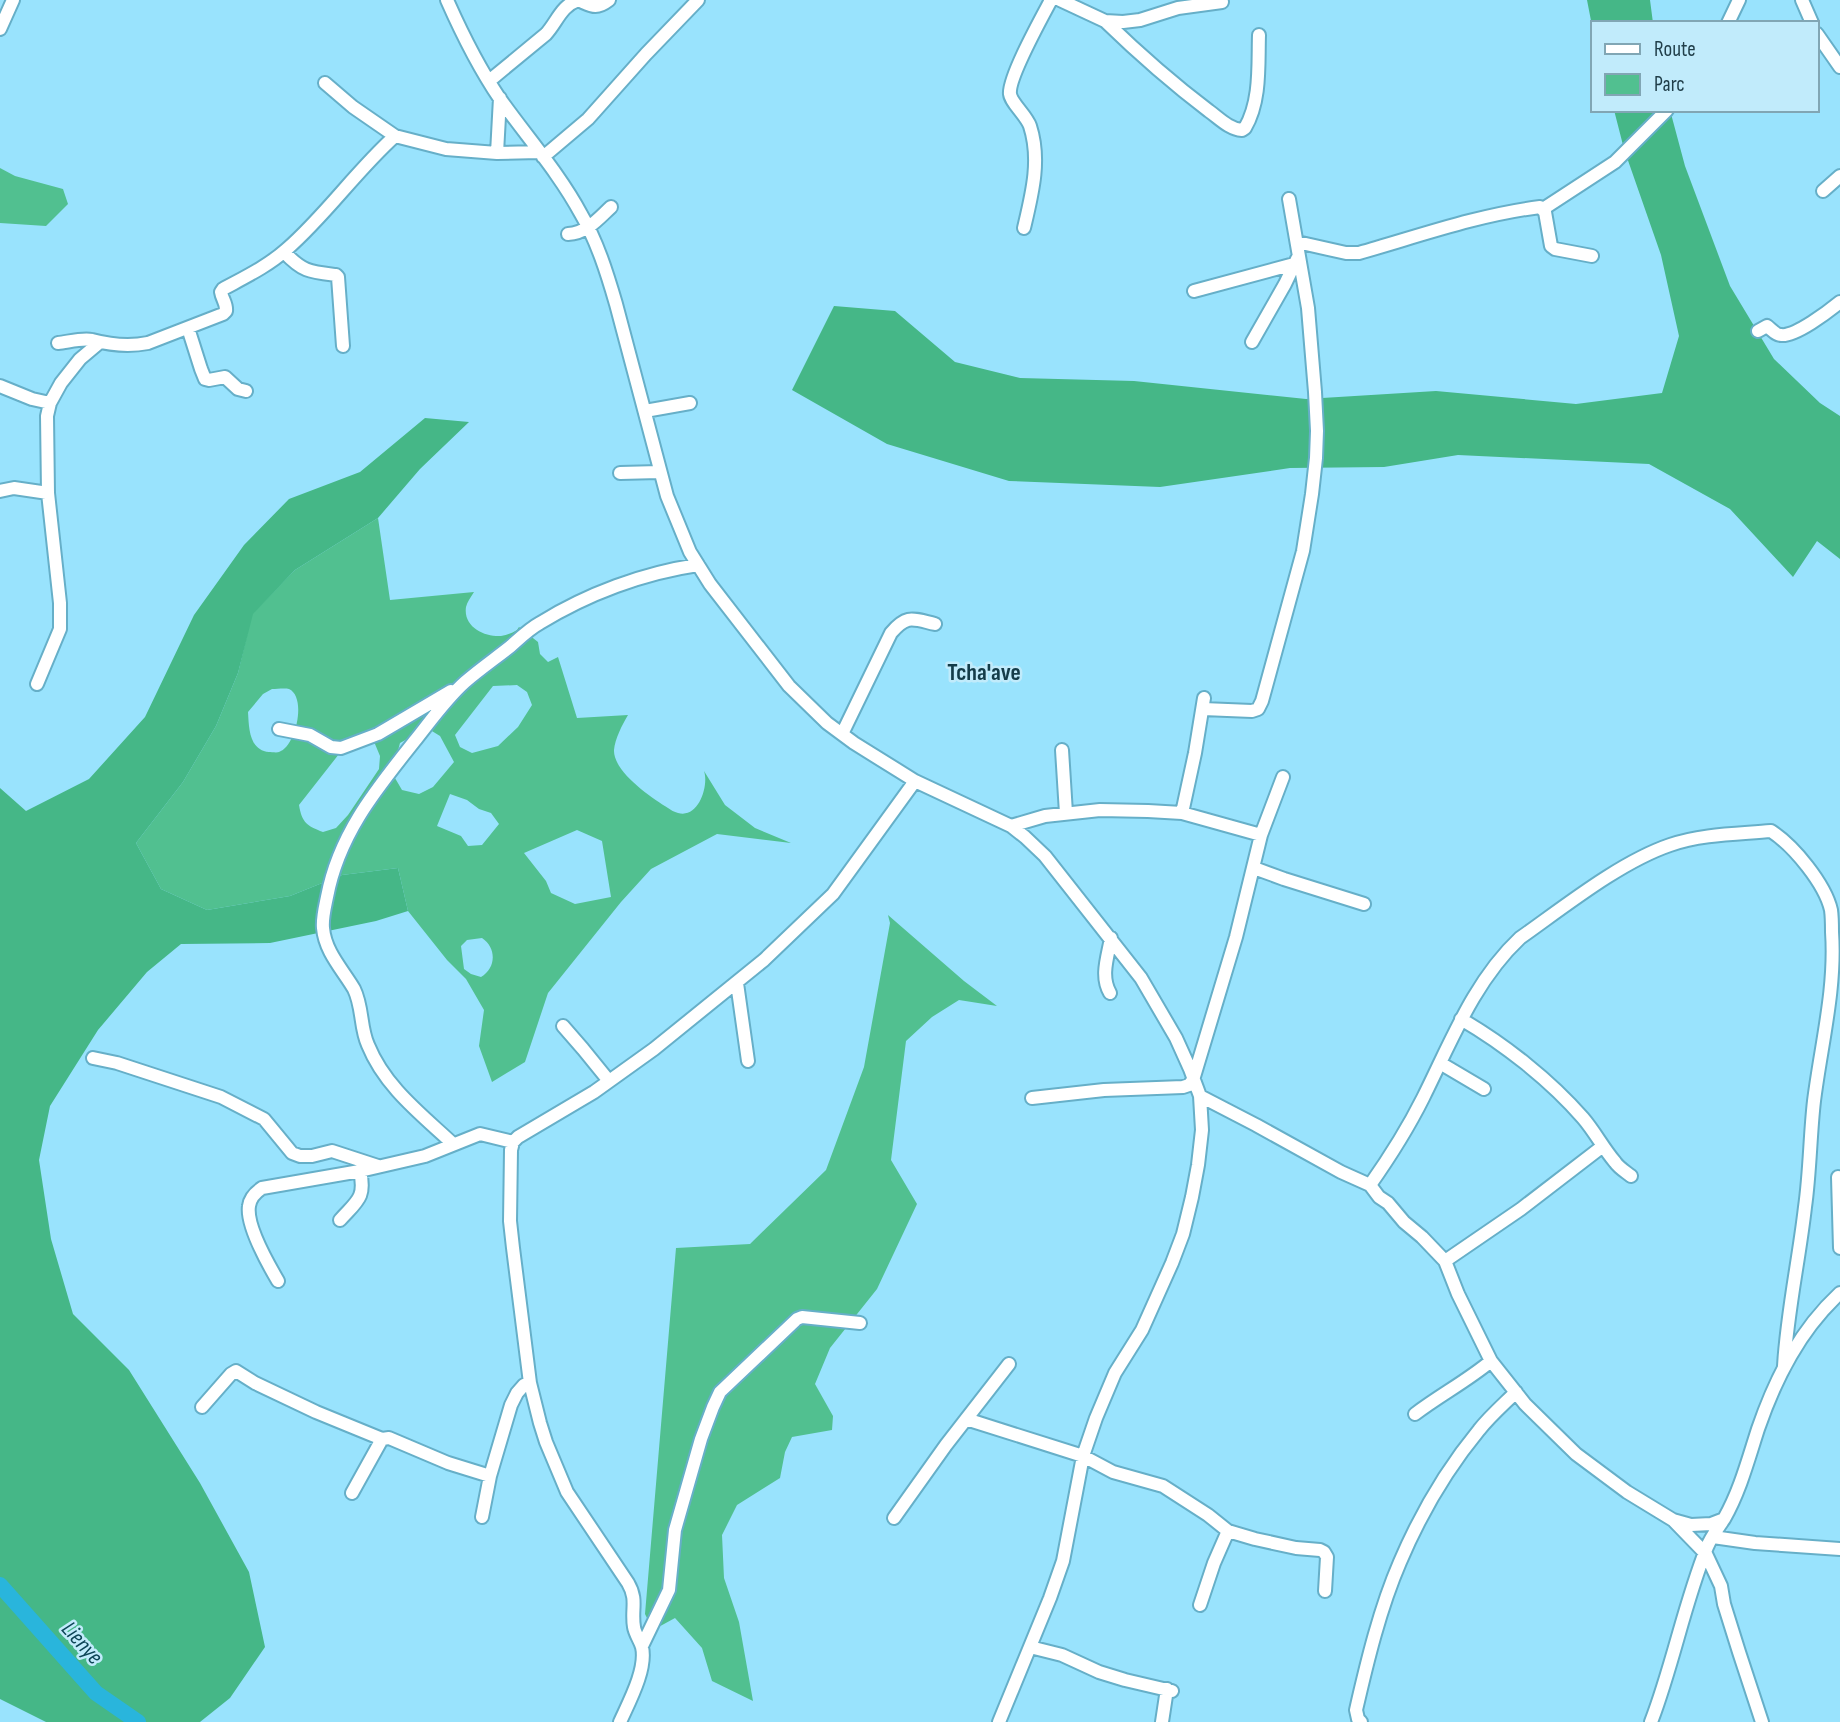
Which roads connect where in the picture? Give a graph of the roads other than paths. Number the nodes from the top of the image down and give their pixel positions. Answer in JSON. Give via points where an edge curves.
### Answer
{"nodes":[{"id":1,"x":13,"y":0,"type":"edge"},
{"id":2,"x":447,"y":0,"type":"edge"},
{"id":3,"x":609,"y":0,"type":"edge"},
{"id":4,"x":698,"y":0,"type":"edge"},
{"id":5,"x":1051,"y":0,"type":"edge"},
{"id":6,"x":1060,"y":0,"type":"edge"},
{"id":7,"x":1739,"y":0,"type":"edge"},
{"id":8,"x":1801,"y":0,"type":"edge"},
{"id":9,"x":1222,"y":2,"type":"dead end"},
{"id":10,"x":1105,"y":21,"type":"junction"},
{"id":11,"x":1729,"y":21,"type":"edge"},
{"id":12,"x":1811,"y":21,"type":"edge"},
{"id":13,"x":0,"y":29,"type":"edge"},
{"id":14,"x":1259,"y":35,"type":"dead end"},
{"id":15,"x":1819,"y":37,"type":"edge"},
{"id":16,"x":1840,"y":67,"type":"edge"},
{"id":17,"x":489,"y":81,"type":"junction"},
{"id":18,"x":326,"y":83,"type":"dead end"},
{"id":19,"x":500,"y":98,"type":"junction"},
{"id":20,"x":1665,"y":112,"type":"edge"},
{"id":21,"x":395,"y":136,"type":"junction"},
{"id":22,"x":497,"y":153,"type":"junction"},
{"id":23,"x":541,"y":155,"type":"junction"},
{"id":24,"x":1840,"y":176,"type":"edge"},
{"id":25,"x":1823,"y":191,"type":"dead end"},
{"id":26,"x":1289,"y":199,"type":"dead end"},
{"id":27,"x":611,"y":207,"type":"dead end"},
{"id":28,"x":1543,"y":209,"type":"junction"},
{"id":29,"x":588,"y":228,"type":"junction"},
{"id":30,"x":1024,"y":228,"type":"dead end"},
{"id":31,"x":568,"y":234,"type":"dead end"},
{"id":32,"x":1297,"y":242,"type":"junction"},
{"id":33,"x":284,"y":251,"type":"junction"},
{"id":34,"x":1592,"y":256,"type":"dead end"},
{"id":35,"x":1296,"y":260,"type":"junction"},
{"id":36,"x":1194,"y":291,"type":"dead end"},
{"id":37,"x":1840,"y":302,"type":"edge"},
{"id":38,"x":188,"y":328,"type":"junction"},
{"id":39,"x":1758,"y":331,"type":"dead end"},
{"id":40,"x":1252,"y":342,"type":"dead end"},
{"id":41,"x":58,"y":343,"type":"dead end"},
{"id":42,"x":99,"y":344,"type":"junction"},
{"id":43,"x":342,"y":346,"type":"dead end"},
{"id":44,"x":0,"y":386,"type":"edge"},
{"id":45,"x":246,"y":391,"type":"dead end"},
{"id":46,"x":50,"y":403,"type":"junction"},
{"id":47,"x":690,"y":403,"type":"dead end"},
{"id":48,"x":645,"y":411,"type":"junction"},
{"id":49,"x":620,"y":472,"type":"dead end"},
{"id":50,"x":659,"y":472,"type":"junction"},
{"id":51,"x":0,"y":491,"type":"edge"},
{"id":52,"x":48,"y":493,"type":"junction"},
{"id":53,"x":698,"y":565,"type":"junction"},
{"id":54,"x":935,"y":624,"type":"dead end"},
{"id":55,"x":37,"y":684,"type":"dead end"},
{"id":56,"x":464,"y":684,"type":"junction"},
{"id":57,"x":279,"y":729,"type":"dead end"},
{"id":58,"x":842,"y":734,"type":"junction"},
{"id":59,"x":1062,"y":750,"type":"dead end"},
{"id":60,"x":1283,"y":776,"type":"dead end"},
{"id":61,"x":915,"y":781,"type":"junction"},
{"id":62,"x":1066,"y":813,"type":"junction"},
{"id":63,"x":1182,"y":813,"type":"junction"},
{"id":64,"x":1011,"y":826,"type":"junction"},
{"id":65,"x":1261,"y":835,"type":"junction"},
{"id":66,"x":1254,"y":867,"type":"junction"},
{"id":67,"x":1364,"y":904,"type":"dead end"},
{"id":68,"x":1111,"y":938,"type":"junction"},
{"id":69,"x":737,"y":983,"type":"junction"},
{"id":70,"x":1110,"y":993,"type":"dead end"},
{"id":71,"x":1461,"y":1019,"type":"junction"},
{"id":72,"x":563,"y":1026,"type":"dead end"},
{"id":73,"x":93,"y":1058,"type":"dead end"},
{"id":74,"x":748,"y":1061,"type":"dead end"},
{"id":75,"x":1440,"y":1063,"type":"junction"},
{"id":76,"x":1194,"y":1080,"type":"junction"},
{"id":77,"x":609,"y":1082,"type":"junction"},
{"id":78,"x":1484,"y":1089,"type":"dead end"},
{"id":79,"x":1200,"y":1097,"type":"junction"},
{"id":80,"x":1032,"y":1098,"type":"dead end"},
{"id":81,"x":513,"y":1142,"type":"junction"},
{"id":82,"x":453,"y":1144,"type":"junction"},
{"id":83,"x":1603,"y":1146,"type":"junction"},
{"id":84,"x":378,"y":1166,"type":"junction"},
{"id":85,"x":360,"y":1171,"type":"junction"},
{"id":86,"x":1631,"y":1176,"type":"dead end"},
{"id":87,"x":1838,"y":1177,"type":"dead end"},
{"id":88,"x":1370,"y":1185,"type":"junction"},
{"id":89,"x":340,"y":1220,"type":"dead end"},
{"id":90,"x":1840,"y":1248,"type":"edge"},
{"id":91,"x":1445,"y":1261,"type":"junction"},
{"id":92,"x":278,"y":1281,"type":"dead end"},
{"id":93,"x":1840,"y":1293,"type":"edge"},
{"id":94,"x":860,"y":1323,"type":"dead end"},
{"id":95,"x":1491,"y":1361,"type":"junction"},
{"id":96,"x":1009,"y":1364,"type":"dead end"},
{"id":97,"x":1784,"y":1366,"type":"junction"},
{"id":98,"x":530,"y":1383,"type":"junction"},
{"id":99,"x":1516,"y":1392,"type":"junction"},
{"id":100,"x":202,"y":1407,"type":"dead end"},
{"id":101,"x":1415,"y":1414,"type":"dead end"},
{"id":102,"x":966,"y":1419,"type":"junction"},
{"id":103,"x":382,"y":1439,"type":"junction"},
{"id":104,"x":1083,"y":1456,"type":"junction"},
{"id":105,"x":491,"y":1476,"type":"junction"},
{"id":106,"x":352,"y":1493,"type":"dead end"},
{"id":107,"x":482,"y":1517,"type":"dead end"},
{"id":108,"x":894,"y":1518,"type":"dead end"},
{"id":109,"x":1724,"y":1519,"type":"junction"},
{"id":110,"x":1673,"y":1520,"type":"junction"},
{"id":111,"x":1228,"y":1531,"type":"junction"},
{"id":112,"x":1713,"y":1537,"type":"junction"},
{"id":113,"x":1840,"y":1549,"type":"edge"},
{"id":114,"x":1706,"y":1555,"type":"junction"},
{"id":115,"x":1325,"y":1591,"type":"dead end"},
{"id":116,"x":1200,"y":1605,"type":"dead end"},
{"id":117,"x":642,"y":1646,"type":"junction"},
{"id":118,"x":1030,"y":1647,"type":"junction"},
{"id":119,"x":620,"y":1722,"type":"edge"},
{"id":120,"x":999,"y":1722,"type":"edge"},
{"id":121,"x":1162,"y":1722,"type":"edge"},
{"id":122,"x":1362,"y":1722,"type":"edge"},
{"id":123,"x":1651,"y":1722,"type":"edge"},
{"id":124,"x":1762,"y":1722,"type":"edge"}],
"edges":[{"from":1,"to":13,"type":"street"},
{"from":2,"to":17,"type":"street"},
{"from":3,"to":17,"type":"street","via":[[596,7],[578,0],[565,7],[546,34]]},
{"from":4,"to":23,"type":"street","via":[[573,133]]},
{"from":5,"to":30,"type":"street","via":[[1010,91],[1030,126],[1035,155],[1035,181]]},
{"from":6,"to":10,"type":"street"},
{"from":7,"to":11,"type":"street"},
{"from":8,"to":12,"type":"street"},
{"from":9,"to":10,"type":"street","via":[[1178,8],[1140,20]]},
{"from":10,"to":14,"type":"street","via":[[1190,97],[1237,130],[1248,123],[1255,101]]},
{"from":15,"to":16,"type":"street"},
{"from":17,"to":19,"type":"street"},
{"from":18,"to":21,"type":"street"},
{"from":19,"to":22,"type":"street"},
{"from":19,"to":23,"type":"street"},
{"from":20,"to":28,"type":"street","via":[[1615,162]]},
{"from":21,"to":22,"type":"street","via":[[446,149]]},
{"from":21,"to":33,"type":"street"},
{"from":22,"to":23,"type":"street"},
{"from":23,"to":29,"type":"street"},
{"from":24,"to":25,"type":"street"},
{"from":26,"to":32,"type":"street"},
{"from":27,"to":29,"type":"street"},
{"from":28,"to":32,"type":"street","via":[[1474,218],[1359,253]]},
{"from":28,"to":34,"type":"street","via":[[1551,246]]},
{"from":29,"to":31,"type":"street"},
{"from":29,"to":48,"type":"street","via":[[607,274]]},
{"from":32,"to":35,"type":"street"},
{"from":33,"to":38,"type":"street","via":[[223,289],[226,312]]},
{"from":33,"to":43,"type":"street","via":[[302,268],[338,277]]},
{"from":35,"to":36,"type":"street"},
{"from":35,"to":40,"type":"street"},
{"from":35,"to":63,"type":"street","via":[[1308,307],[1317,431],[1303,551],[1258,709],[1203,703]]},
{"from":37,"to":39,"type":"street","via":[[1787,335],[1774,333],[1767,326]]},
{"from":38,"to":42,"type":"street","via":[[136,346]]},
{"from":38,"to":45,"type":"street","via":[[205,379],[225,377]]},
{"from":41,"to":42,"type":"street","via":[[88,340]]},
{"from":42,"to":46,"type":"street","via":[[80,359]]},
{"from":44,"to":46,"type":"street"},
{"from":46,"to":52,"type":"street"},
{"from":47,"to":48,"type":"street"},
{"from":48,"to":50,"type":"street"},
{"from":49,"to":50,"type":"street"},
{"from":50,"to":53,"type":"street"},
{"from":51,"to":52,"type":"street","via":[[14,488]]},
{"from":52,"to":55,"type":"street","via":[[60,629]]},
{"from":53,"to":56,"type":"street","via":[[676,568],[574,603],[537,624]]},
{"from":53,"to":58,"type":"street","via":[[789,685]]},
{"from":54,"to":58,"type":"street","via":[[901,621]]},
{"from":56,"to":57,"type":"street","via":[[378,734],[341,748]]},
{"from":56,"to":82,"type":"street","via":[[360,813],[342,846],[323,915],[327,944],[355,991],[366,1043],[381,1073]]},
{"from":58,"to":61,"type":"street"},
{"from":59,"to":62,"type":"street"},
{"from":60,"to":65,"type":"street"},
{"from":61,"to":64,"type":"street"},
{"from":61,"to":69,"type":"street","via":[[833,894]]},
{"from":62,"to":63,"type":"street"},
{"from":62,"to":64,"type":"street"},
{"from":63,"to":65,"type":"street"},
{"from":64,"to":68,"type":"street","via":[[1045,856]]},
{"from":65,"to":66,"type":"street"},
{"from":66,"to":67,"type":"street"},
{"from":66,"to":76,"type":"street"},
{"from":68,"to":70,"type":"street","via":[[1104,975]]},
{"from":68,"to":76,"type":"street","via":[[1161,1012]]},
{"from":69,"to":74,"type":"street"},
{"from":69,"to":77,"type":"street"},
{"from":71,"to":75,"type":"street"},
{"from":71,"to":83,"type":"street","via":[[1541,1077],[1584,1119]]},
{"from":71,"to":97,"type":"street","via":[[1493,968],[1520,938],[1627,865],[1670,845],[1771,831],[1801,860],[1831,910],[1834,954]]},
{"from":72,"to":77,"type":"street"},
{"from":73,"to":84,"type":"street","via":[[221,1097],[264,1119],[292,1153],[332,1152]]},
{"from":75,"to":78,"type":"street"},
{"from":75,"to":88,"type":"street"},
{"from":76,"to":79,"type":"street"},
{"from":76,"to":80,"type":"street","via":[[1183,1087]]},
{"from":77,"to":81,"type":"street"},
{"from":79,"to":88,"type":"street"},
{"from":79,"to":104,"type":"street","via":[[1198,1165],[1183,1234],[1142,1330],[1115,1373]]},
{"from":81,"to":82,"type":"street","via":[[480,1134]]},
{"from":81,"to":98,"type":"street","via":[[510,1222]]},
{"from":82,"to":84,"type":"street","via":[[425,1156]]},
{"from":83,"to":86,"type":"street"},
{"from":83,"to":91,"type":"street"},
{"from":84,"to":85,"type":"street"},
{"from":85,"to":89,"type":"street","via":[[363,1192]]},
{"from":85,"to":92,"type":"street","via":[[255,1192],[249,1213],[260,1248]]},
{"from":87,"to":90,"type":"street"},
{"from":88,"to":91,"type":"street"},
{"from":91,"to":95,"type":"street"},
{"from":93,"to":97,"type":"street","via":[[1812,1322]]},
{"from":94,"to":117,"type":"street","via":[[802,1317],[720,1392],[701,1438],[675,1530],[669,1590]]},
{"from":95,"to":99,"type":"street"},
{"from":95,"to":101,"type":"street"},
{"from":96,"to":102,"type":"street"},
{"from":97,"to":109,"type":"street"},
{"from":98,"to":105,"type":"street","via":[[511,1405]]},
{"from":98,"to":117,"type":"street","via":[[546,1442],[567,1492],[632,1590],[634,1626]]},
{"from":99,"to":110,"type":"street","via":[[1576,1454]]},
{"from":99,"to":122,"type":"street","via":[[1457,1459],[1405,1551],[1364,1676],[1356,1710]]},
{"from":100,"to":103,"type":"street","via":[[236,1371]]},
{"from":102,"to":104,"type":"street"},
{"from":102,"to":108,"type":"street"},
{"from":103,"to":105,"type":"street"},
{"from":103,"to":106,"type":"street"},
{"from":104,"to":111,"type":"street","via":[[1113,1472],[1163,1486]]},
{"from":104,"to":118,"type":"street","via":[[1063,1561]]},
{"from":105,"to":107,"type":"street"},
{"from":109,"to":110,"type":"street","via":[[1691,1525]]},
{"from":109,"to":112,"type":"street"},
{"from":110,"to":114,"type":"street"},
{"from":111,"to":115,"type":"street","via":[[1324,1552]]},
{"from":111,"to":116,"type":"street"},
{"from":112,"to":113,"type":"street"},
{"from":112,"to":114,"type":"street"},
{"from":114,"to":123,"type":"street"},
{"from":114,"to":124,"type":"street","via":[[1721,1586]]},
{"from":117,"to":119,"type":"street","via":[[642,1666]]},
{"from":118,"to":120,"type":"street"},
{"from":118,"to":121,"type":"street","via":[[1169,1690]]}]}
